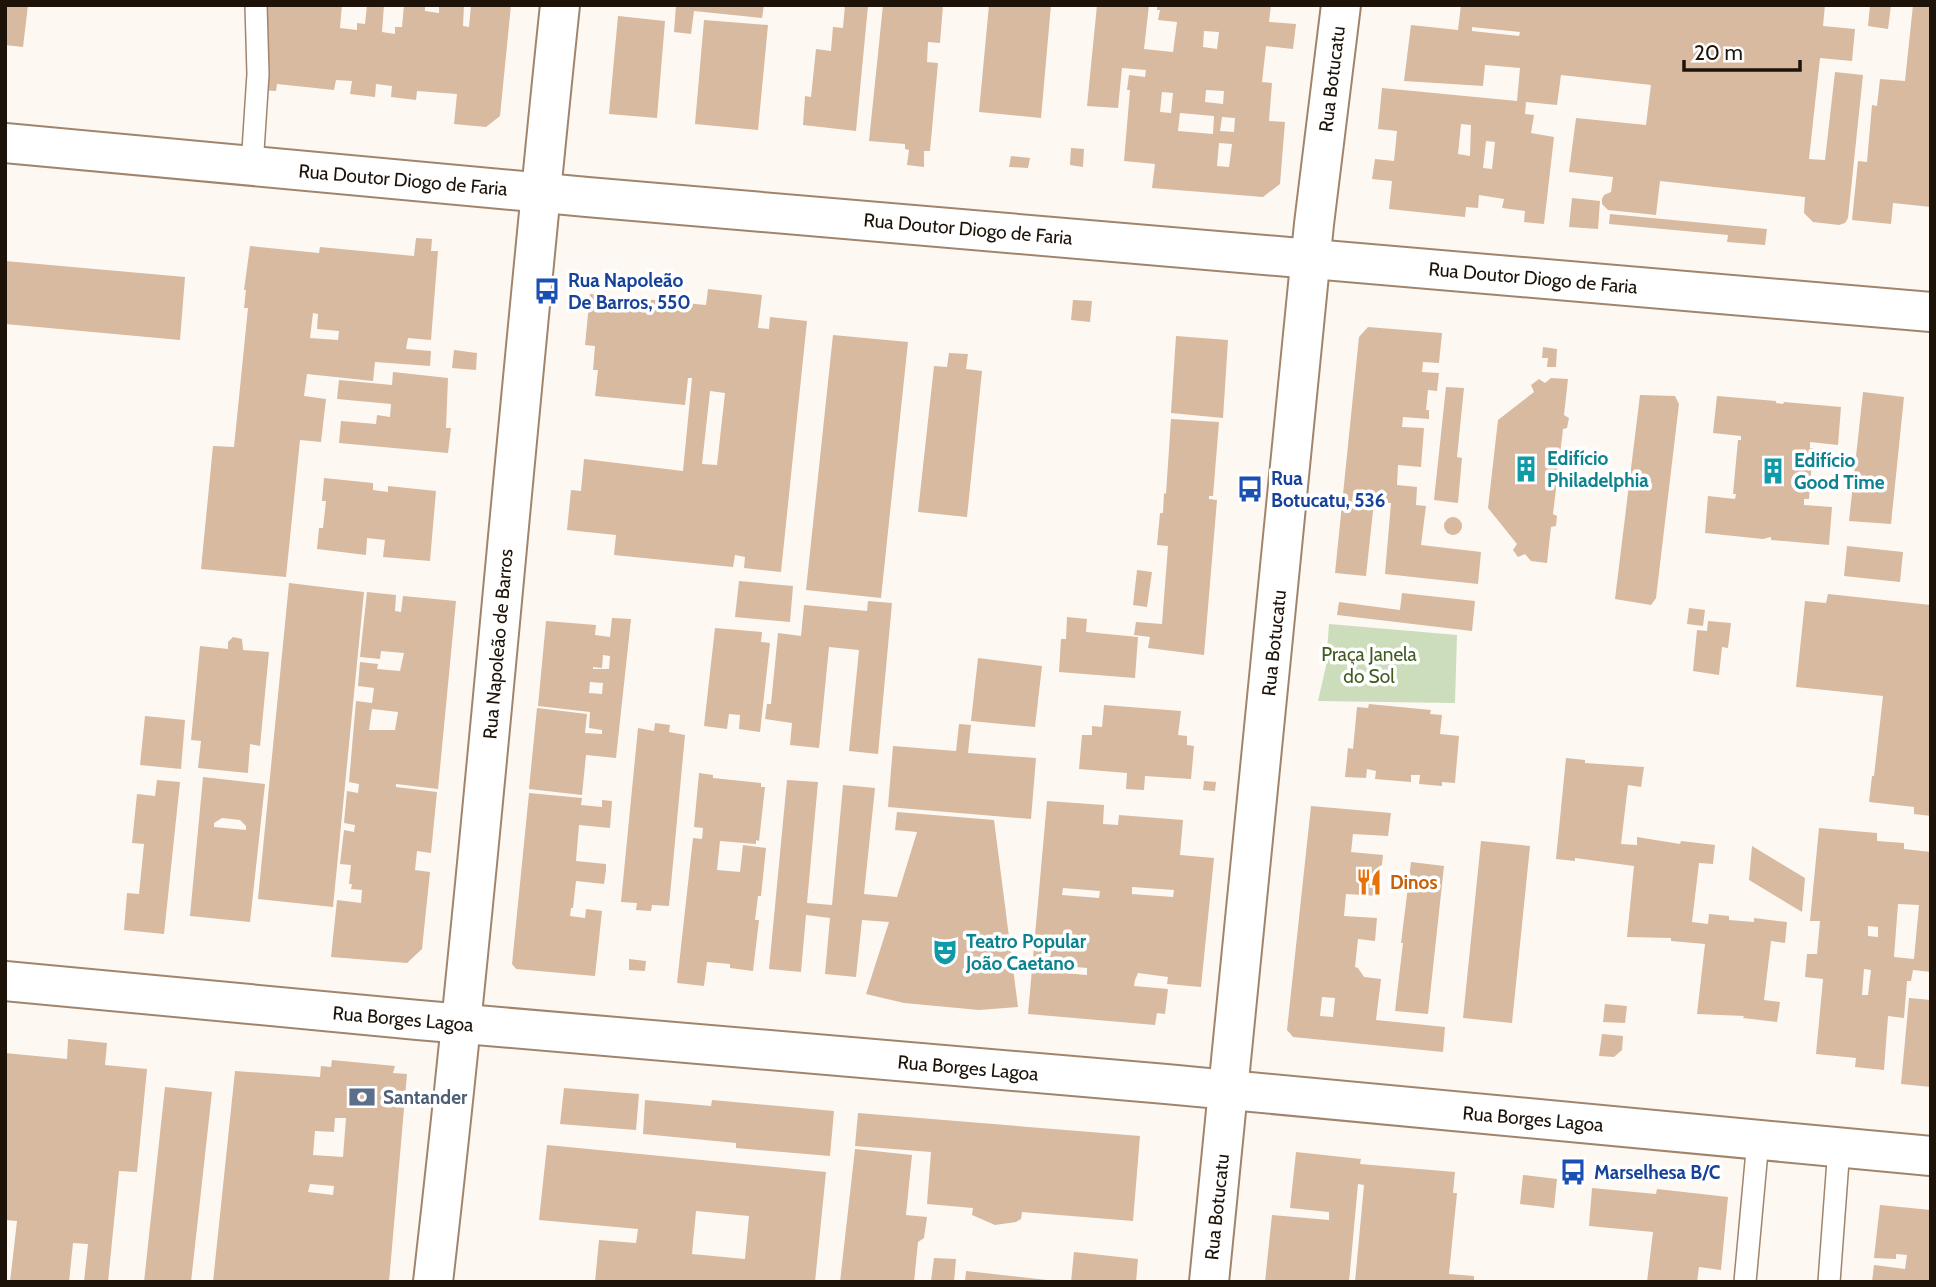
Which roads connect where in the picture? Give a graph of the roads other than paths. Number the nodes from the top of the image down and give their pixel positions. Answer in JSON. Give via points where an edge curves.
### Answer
{"nodes":[{"id":1,"x":256,"y":5,"type":"edge"},
{"id":2,"x":560,"y":5,"type":"edge"},
{"id":3,"x":1341,"y":5,"type":"edge"},
{"id":4,"x":5,"y":143,"type":"edge"},
{"id":5,"x":252,"y":166,"type":"junction"},
{"id":6,"x":540,"y":192,"type":"junction"},
{"id":7,"x":1311,"y":259,"type":"junction"},
{"id":8,"x":1931,"y":312,"type":"edge"},
{"id":9,"x":5,"y":981,"type":"edge"},
{"id":10,"x":462,"y":1024,"type":"junction"},
{"id":11,"x":1230,"y":1091,"type":"junction"},
{"id":12,"x":1758,"y":1140,"type":"junction"},
{"id":13,"x":1839,"y":1147,"type":"junction"},
{"id":14,"x":1931,"y":1156,"type":"edge"},
{"id":15,"x":433,"y":1282,"type":"edge"},
{"id":16,"x":1209,"y":1282,"type":"edge"},
{"id":17,"x":1745,"y":1282,"type":"edge"},
{"id":18,"x":1829,"y":1282,"type":"edge"}],
"edges":[{"from":1,"to":5,"type":"lane","via":[[258,74]]},
{"from":2,"to":6,"type":"street","name":"Rua Napoleão de Barros"},
{"from":3,"to":7,"type":"street","name":"Rua Botucatu"},
{"from":4,"to":5,"type":"street","name":"Rua Doutor Diogo de Faria"},
{"from":5,"to":6,"type":"street","name":"Rua Doutor Diogo de Faria"},
{"from":6,"to":7,"type":"street","name":"Rua Doutor Diogo de Faria"},
{"from":6,"to":10,"type":"street","name":"Rua Napoleão de Barros"},
{"from":7,"to":8,"type":"street","name":"Rua Doutor Diogo de Faria"},
{"from":7,"to":11,"type":"street","name":"Rua Botucatu"},
{"from":9,"to":10,"type":"street","name":"Rua Borges Lagoa"},
{"from":10,"to":11,"type":"street","name":"Rua Borges Lagoa"},
{"from":10,"to":15,"type":"street","name":"Rua Napoleão de Barros"},
{"from":11,"to":12,"type":"street","name":"Rua Borges Lagoa"},
{"from":11,"to":16,"type":"street","name":"Rua Botucatu"},
{"from":12,"to":13,"type":"street","name":"Rua Borges Lagoa"},
{"from":12,"to":17,"type":"lane"},
{"from":13,"to":14,"type":"street","name":"Rua Borges Lagoa"},
{"from":13,"to":18,"type":"lane"}]}
